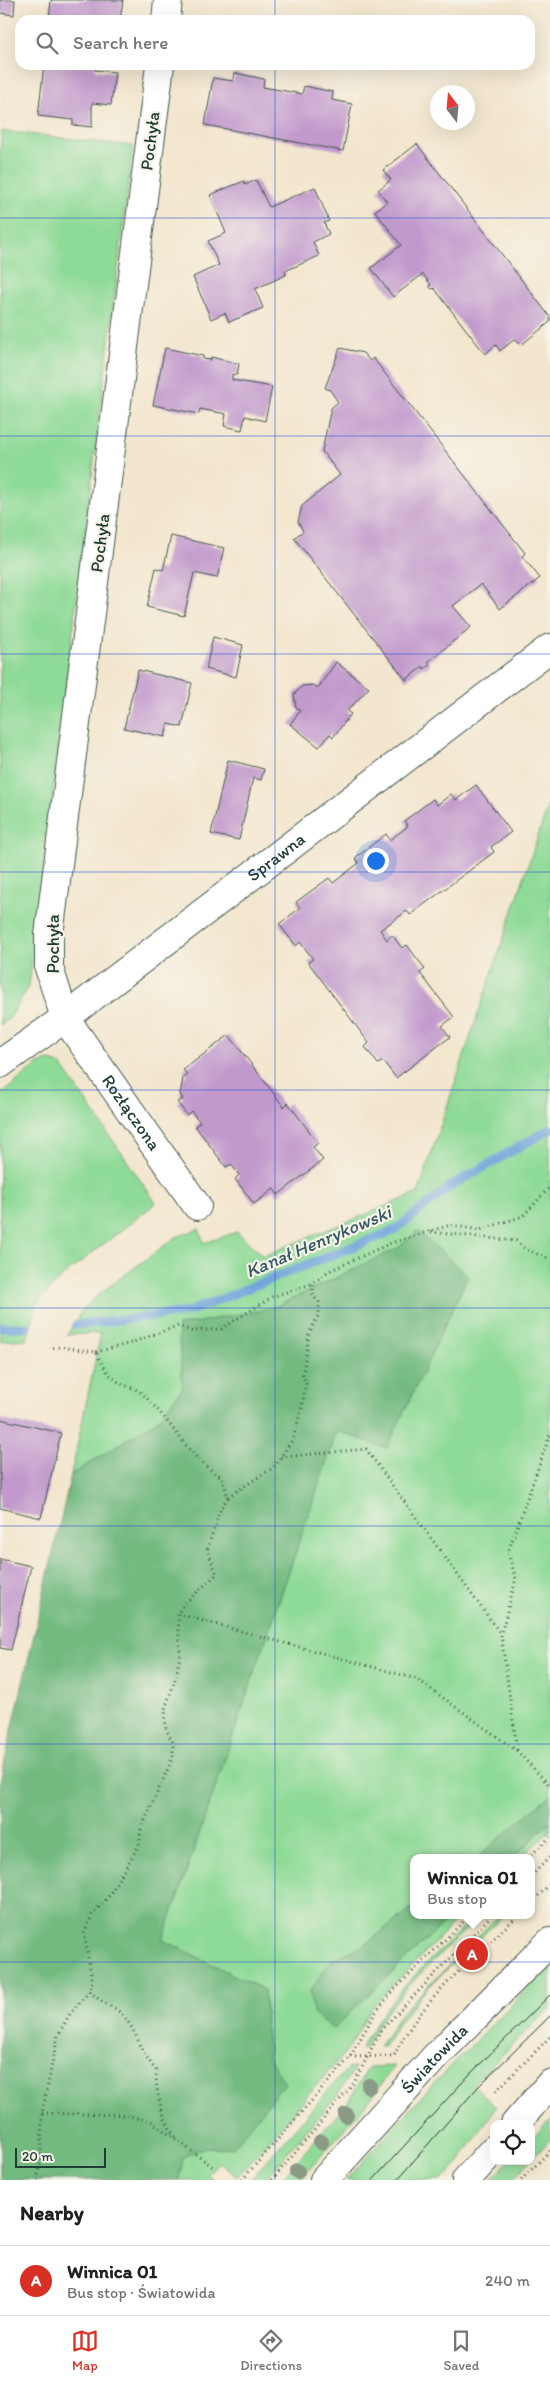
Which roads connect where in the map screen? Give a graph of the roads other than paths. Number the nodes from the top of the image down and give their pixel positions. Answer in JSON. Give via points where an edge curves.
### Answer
{"nodes":[{"id":1,"x":168,"y":0,"type":"edge"},
{"id":2,"x":166,"y":15,"type":"edge"},
{"id":3,"x":159,"y":70,"type":"edge"},
{"id":4,"x":550,"y":648,"type":"edge"},
{"id":5,"x":65,"y":1018,"type":"junction"},
{"id":6,"x":0,"y":1064,"type":"edge"},
{"id":7,"x":197,"y":1206,"type":"dead end"},
{"id":8,"x":550,"y":1942,"type":"edge"},
{"id":9,"x":550,"y":2084,"type":"edge"},
{"id":10,"x":518,"y":2120,"type":"edge"},
{"id":11,"x":490,"y":2153,"type":"edge"},
{"id":12,"x":324,"y":2180,"type":"edge"},
{"id":13,"x":466,"y":2180,"type":"edge"}],
"edges":[{"from":1,"to":2,"type":"street"},
{"from":3,"to":5,"type":"street","name":"Pochyła","via":[[49,935],[49,968]]},
{"from":4,"to":5,"type":"street","name":"Sprawna"},
{"from":5,"to":6,"type":"street","name":"Sprawna"},
{"from":5,"to":7,"type":"street","name":"Rozłączona"},
{"from":8,"to":12,"type":"street","name":"Światowida","via":[[436,2056]]},
{"from":9,"to":10,"type":"street"},
{"from":11,"to":13,"type":"street"}]}
